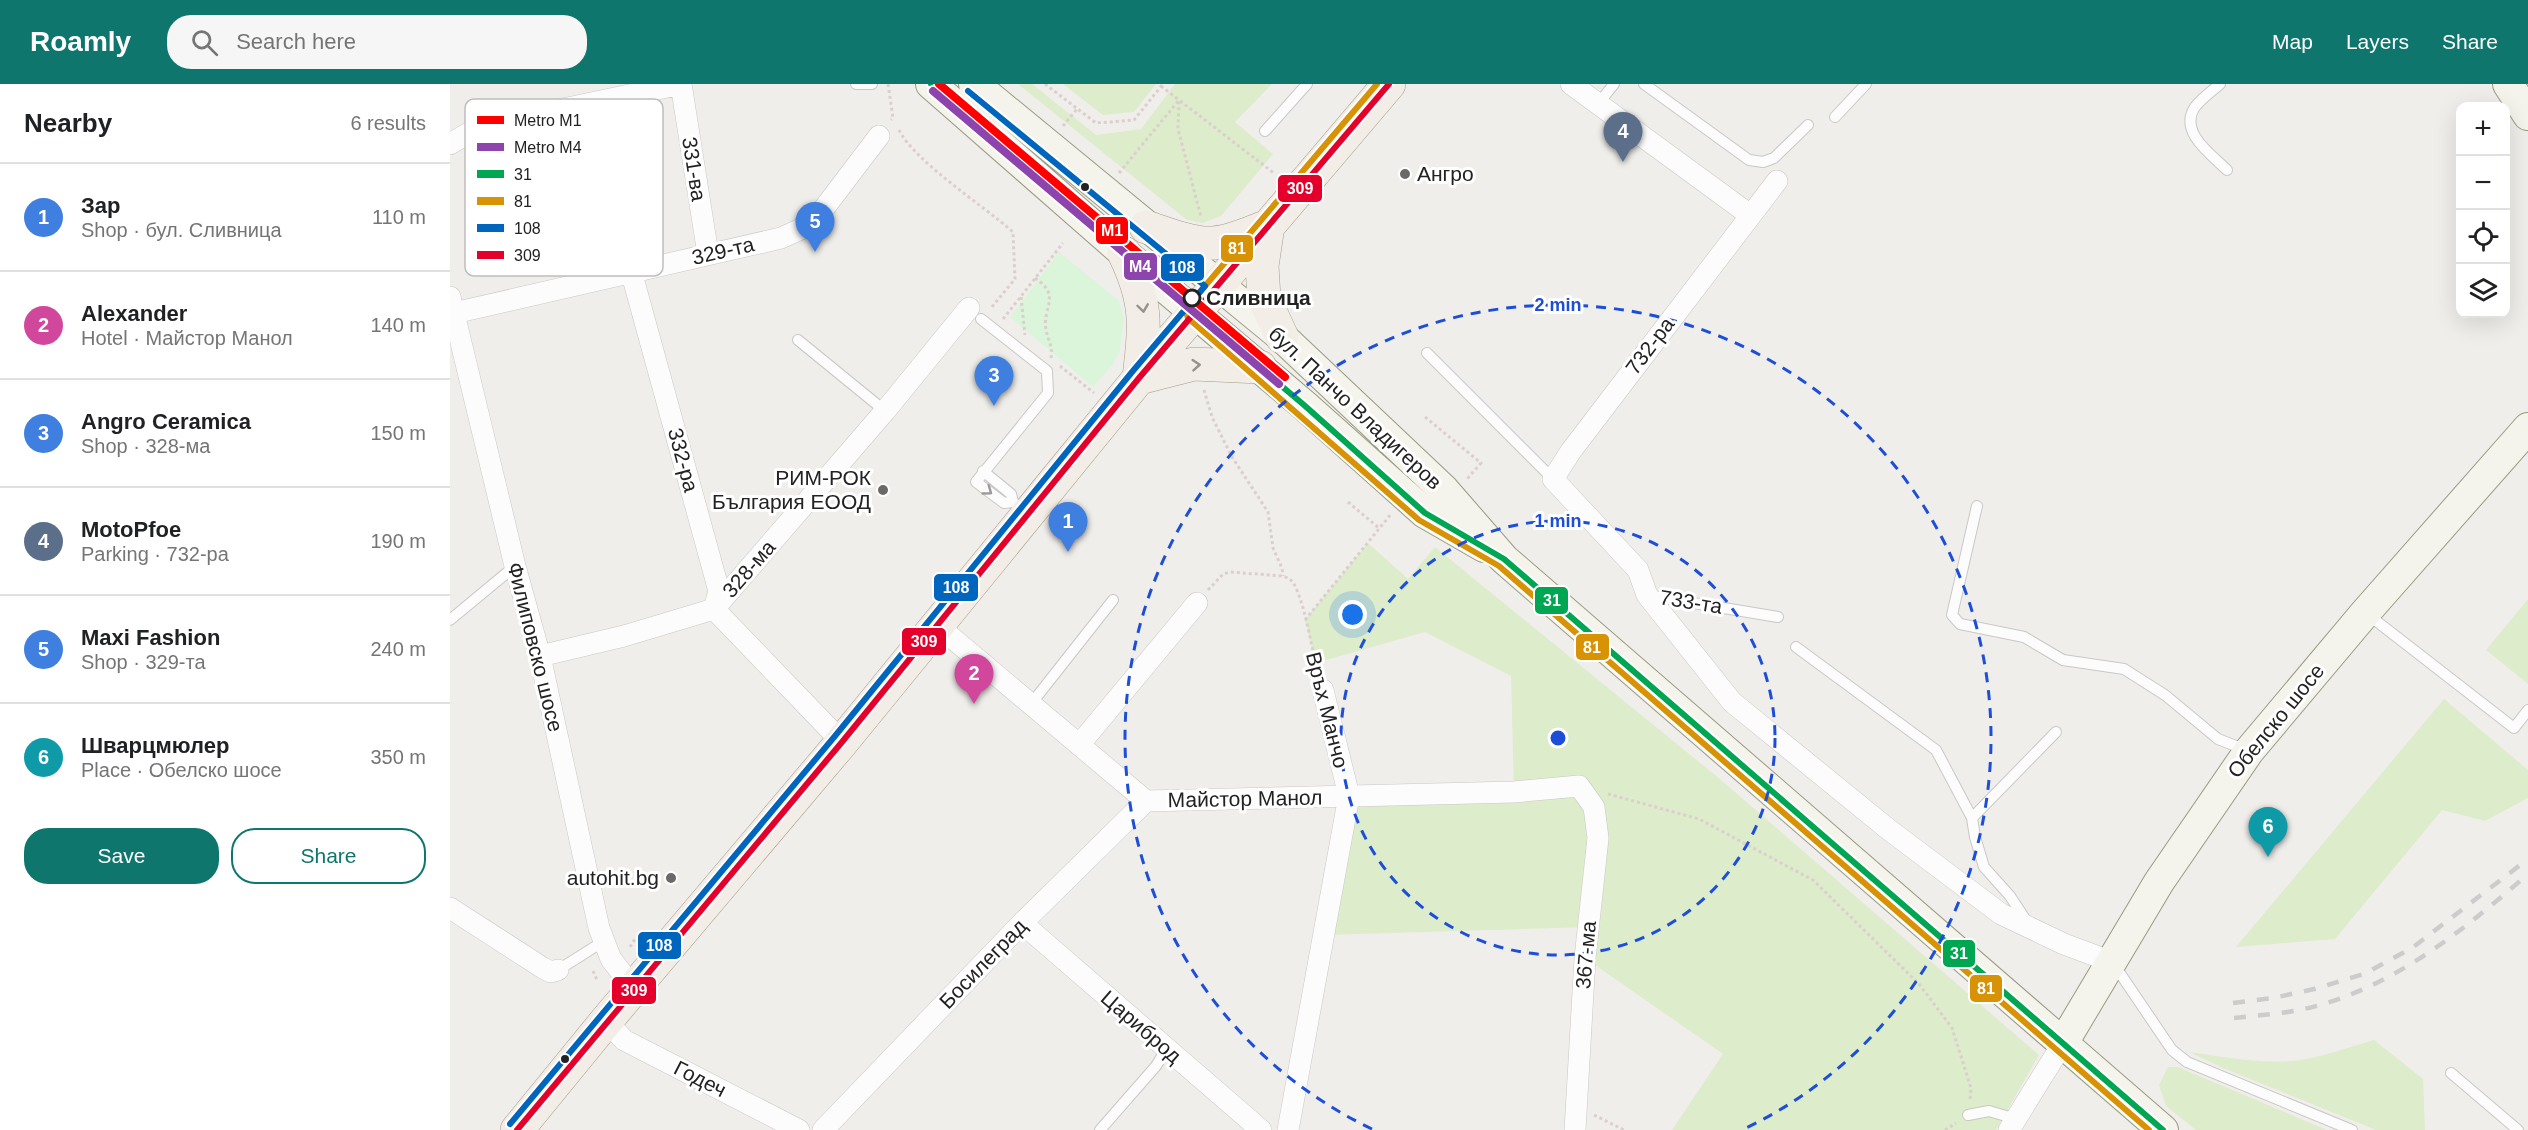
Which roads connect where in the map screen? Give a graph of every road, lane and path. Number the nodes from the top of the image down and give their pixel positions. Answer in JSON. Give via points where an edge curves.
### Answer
{"nodes":[{"id":1,"x":681,"y":84,"type":"edge"},
{"id":2,"x":856,"y":84,"type":"edge"},
{"id":3,"x":872,"y":84,"type":"edge"},
{"id":4,"x":888,"y":84,"type":"edge"},
{"id":5,"x":931,"y":84,"type":"edge"},
{"id":6,"x":974,"y":84,"type":"edge"},
{"id":7,"x":1045,"y":84,"type":"edge"},
{"id":8,"x":1307,"y":84,"type":"edge"},
{"id":9,"x":1389,"y":84,"type":"edge"},
{"id":10,"x":1571,"y":84,"type":"edge"},
{"id":11,"x":1614,"y":84,"type":"edge"},
{"id":12,"x":1644,"y":84,"type":"edge"},
{"id":13,"x":1866,"y":84,"type":"edge"},
{"id":14,"x":2220,"y":84,"type":"edge"},
{"id":15,"x":2508,"y":84,"type":"edge"},
{"id":16,"x":1162,"y":85,"type":"edge"},
{"id":17,"x":611,"y":99,"type":"edge"},
{"id":18,"x":1179,"y":100,"type":"junction"},
{"id":19,"x":1598,"y":104,"type":"junction"},
{"id":20,"x":1077,"y":109,"type":"junction"},
{"id":21,"x":2528,"y":115,"type":"edge"},
{"id":22,"x":1834,"y":117,"type":"dead end"},
{"id":23,"x":893,"y":118,"type":"junction"},
{"id":24,"x":1808,"y":124,"type":"dead end"},
{"id":25,"x":1062,"y":127,"type":"dead end"},
{"id":26,"x":1265,"y":131,"type":"dead end"},
{"id":27,"x":465,"y":135,"type":"edge"},
{"id":28,"x":879,"y":136,"type":"joint"},
{"id":29,"x":450,"y":144,"type":"edge"},
{"id":30,"x":2227,"y":170,"type":"dead end"},
{"id":31,"x":1119,"y":174,"type":"dead end"},
{"id":32,"x":1275,"y":174,"type":"dead end"},
{"id":33,"x":1777,"y":181,"type":"dead end"},
{"id":34,"x":1750,"y":215,"type":"junction"},
{"id":35,"x":1201,"y":219,"type":"dead end"},
{"id":36,"x":1268,"y":226,"type":"junction"},
{"id":37,"x":1146,"y":227,"type":"junction"},
{"id":38,"x":1064,"y":243,"type":"dead end"},
{"id":39,"x":1124,"y":253,"type":"junction"},
{"id":40,"x":708,"y":255,"type":"junction"},
{"id":41,"x":663,"y":264,"type":"edge"},
{"id":42,"x":605,"y":276,"type":"edge"},
{"id":43,"x":632,"y":276,"type":"edge"},
{"id":44,"x":1035,"y":278,"type":"junction"},
{"id":45,"x":1218,"y":285,"type":"junction"},
{"id":46,"x":1021,"y":295,"type":"junction"},
{"id":47,"x":452,"y":305,"type":"edge"},
{"id":48,"x":1195,"y":312,"type":"junction"},
{"id":49,"x":975,"y":314,"type":"junction"},
{"id":50,"x":994,"y":329,"type":"junction"},
{"id":51,"x":1025,"y":336,"type":"dead end"},
{"id":52,"x":1282,"y":337,"type":"junction"},
{"id":53,"x":798,"y":340,"type":"dead end"},
{"id":54,"x":1427,"y":353,"type":"dead end"},
{"id":55,"x":1051,"y":358,"type":"dead end"},
{"id":56,"x":1260,"y":367,"type":"junction"},
{"id":57,"x":1139,"y":378,"type":"junction"},
{"id":58,"x":1203,"y":386,"type":"dead end"},
{"id":59,"x":885,"y":411,"type":"junction"},
{"id":60,"x":1425,"y":417,"type":"dead end"},
{"id":61,"x":2528,"y":428,"type":"edge"},
{"id":62,"x":1467,"y":479,"type":"dead end"},
{"id":63,"x":1553,"y":479,"type":"junction"},
{"id":64,"x":1348,"y":502,"type":"dead end"},
{"id":65,"x":1977,"y":506,"type":"dead end"},
{"id":66,"x":1021,"y":508,"type":"junction"},
{"id":67,"x":1504,"y":559,"type":"junction"},
{"id":68,"x":515,"y":566,"type":"junction"},
{"id":69,"x":1283,"y":576,"type":"junction"},
{"id":70,"x":1647,"y":595,"type":"junction"},
{"id":71,"x":1113,"y":600,"type":"dead end"},
{"id":72,"x":1197,"y":603,"type":"joint"},
{"id":73,"x":714,"y":609,"type":"junction"},
{"id":74,"x":2365,"y":613,"type":"junction"},
{"id":75,"x":1778,"y":616,"type":"dead end"},
{"id":76,"x":450,"y":620,"type":"edge"},
{"id":77,"x":1305,"y":620,"type":"junction"},
{"id":78,"x":938,"y":626,"type":"junction"},
{"id":79,"x":1796,"y":647,"type":"dead end"},
{"id":80,"x":540,"y":656,"type":"junction"},
{"id":81,"x":1323,"y":690,"type":"joint"},
{"id":82,"x":1031,"y":704,"type":"junction"},
{"id":83,"x":2528,"y":710,"type":"edge"},
{"id":84,"x":2056,"y":732,"type":"dead end"},
{"id":85,"x":842,"y":742,"type":"junction"},
{"id":86,"x":1079,"y":745,"type":"junction"},
{"id":87,"x":2249,"y":750,"type":"junction"},
{"id":88,"x":1579,"y":786,"type":"junction"},
{"id":89,"x":1349,"y":796,"type":"junction"},
{"id":90,"x":1146,"y":801,"type":"junction"},
{"id":91,"x":1972,"y":818,"type":"junction"},
{"id":92,"x":450,"y":908,"type":"edge"},
{"id":93,"x":1022,"y":923,"type":"junction"},
{"id":94,"x":2032,"y":929,"type":"junction"},
{"id":95,"x":604,"y":941,"type":"junction"},
{"id":96,"x":640,"y":943,"type":"dead end"},
{"id":97,"x":630,"y":947,"type":"dead end"},
{"id":98,"x":2112,"y":962,"type":"junction"},
{"id":99,"x":558,"y":970,"type":"joint"},
{"id":100,"x":593,"y":971,"type":"dead end"},
{"id":101,"x":597,"y":980,"type":"dead end"},
{"id":102,"x":634,"y":989,"type":"junction"},
{"id":103,"x":606,"y":1021,"type":"junction"},
{"id":104,"x":2063,"y":1043,"type":"junction"},
{"id":105,"x":1167,"y":1048,"type":"junction"},
{"id":106,"x":2451,"y":1073,"type":"dead end"},
{"id":107,"x":1968,"y":1115,"type":"joint"},
{"id":108,"x":1576,"y":1121,"type":"edge"},
{"id":109,"x":2012,"y":1125,"type":"edge"},
{"id":110,"x":517,"y":1130,"type":"edge"},
{"id":111,"x":799,"y":1130,"type":"edge"},
{"id":112,"x":823,"y":1130,"type":"edge"},
{"id":113,"x":1100,"y":1130,"type":"edge"},
{"id":114,"x":1261,"y":1130,"type":"edge"},
{"id":115,"x":1288,"y":1130,"type":"edge"},
{"id":116,"x":1624,"y":1130,"type":"edge"},
{"id":117,"x":2163,"y":1130,"type":"edge"},
{"id":118,"x":2352,"y":1130,"type":"edge"},
{"id":119,"x":2518,"y":1130,"type":"edge"}],
"edges":[{"from":1,"to":17,"type":"street"},
{"from":1,"to":40,"type":"street","name":"331-ва"},
{"from":2,"to":3,"type":"lane"},
{"from":4,"to":23,"type":"path"},
{"from":5,"to":39,"type":"street","name":"бул. Панчо Владигеров"},
{"from":6,"to":37,"type":"street","name":"бул. Панчо Владигеров"},
{"from":7,"to":20,"type":"path"},
{"from":8,"to":26,"type":"lane"},
{"from":9,"to":36,"type":"main road"},
{"from":10,"to":19,"type":"street"},
{"from":11,"to":19,"type":"lane"},
{"from":12,"to":24,"type":"lane","via":[[1749,160],[1763,162],[1774,158]]},
{"from":13,"to":22,"type":"lane"},
{"from":14,"to":30,"type":"lane","via":[[2194,108],[2190,124],[2194,137]]},
{"from":15,"to":21,"type":"street"},
{"from":16,"to":18,"type":"path"},
{"from":16,"to":20,"type":"path","via":[[1134,120],[1096,123]]},
{"from":18,"to":31,"type":"path"},
{"from":18,"to":32,"type":"path"},
{"from":18,"to":35,"type":"path","via":[[1178,129]]},
{"from":19,"to":34,"type":"street"},
{"from":20,"to":25,"type":"path"},
{"from":23,"to":28,"type":"path"},
{"from":23,"to":49,"type":"path","via":[[904,141],[1013,232],[1015,279]]},
{"from":27,"to":29,"type":"street"},
{"from":28,"to":40,"type":"street","name":"329-та","via":[[819,215],[801,229],[781,238]]},
{"from":33,"to":34,"type":"street","name":"732-ра"},
{"from":34,"to":63,"type":"street","name":"732-ра"},
{"from":36,"to":37,"type":"main road","via":[[1228,240],[1205,243]]},
{"from":36,"to":45,"type":"main road"},
{"from":36,"to":52,"type":"main road","via":[[1262,266],[1264,298]]},
{"from":37,"to":45,"type":"street","name":"бул. Панчо Владигеров"},
{"from":38,"to":44,"type":"path"},
{"from":39,"to":48,"type":"street","name":"бул. Панчо Владигеров"},
{"from":39,"to":57,"type":"main road","one_way":true,"via":[[1143,304]]},
{"from":40,"to":41,"type":"street","name":"329-та"},
{"from":42,"to":47,"type":"street","name":"329-та"},
{"from":43,"to":73,"type":"street","name":"332-ра","via":[[719,591]]},
{"from":44,"to":46,"type":"path"},
{"from":44,"to":55,"type":"path","via":[[1049,291],[1046,328]]},
{"from":45,"to":48,"type":"main road"},
{"from":45,"to":52,"type":"street","name":"бул. Панчо Владигеров"},
{"from":46,"to":50,"type":"path"},
{"from":46,"to":51,"type":"path"},
{"from":47,"to":68,"type":"street","name":"Филиповско шосе"},
{"from":48,"to":56,"type":"street","name":"бул. Панчо Владигеров"},
{"from":48,"to":57,"type":"main road"},
{"from":49,"to":50,"type":"lane"},
{"from":49,"to":59,"type":"street","name":"328-ма"},
{"from":50,"to":66,"type":"lane","via":[[1047,371],[1048,393],[976,482],[1004,503]]},
{"from":52,"to":67,"type":"street","name":"бул. Панчо Владигеров","via":[[1444,490]]},
{"from":53,"to":59,"type":"lane"},
{"from":54,"to":63,"type":"lane"},
{"from":57,"to":56,"type":"main road","one_way":true,"via":[[1194,364]]},
{"from":56,"to":67,"type":"street","name":"бул. Панчо Владигеров","via":[[1425,513]]},
{"from":57,"to":66,"type":"main road"},
{"from":58,"to":69,"type":"path","name":"Връх Манчо","via":[[1212,417],[1232,457],[1268,512],[1273,548]]},
{"from":59,"to":73,"type":"street","name":"328-ма"},
{"from":60,"to":62,"type":"path","via":[[1481,463]]},
{"from":61,"to":74,"type":"street","name":"Обелско шосе"},
{"from":63,"to":70,"type":"street","name":"733-та","via":[[1638,570]]},
{"from":64,"to":77,"type":"path","via":[[1379,528]]},
{"from":65,"to":87,"type":"lane","via":[[1952,615],[1955,621],[2024,637],[2063,660],[2124,669],[2218,739]]},
{"from":66,"to":78,"type":"main road"},
{"from":67,"to":104,"type":"street","name":"бул. Панчо Владигеров"},
{"from":68,"to":76,"type":"lane"},
{"from":68,"to":80,"type":"street","name":"Филиповско шосе"},
{"from":69,"to":72,"type":"path","via":[[1230,572],[1213,583]]},
{"from":69,"to":77,"type":"path","name":"Връх Манчо","via":[[1294,585]]},
{"from":70,"to":75,"type":"lane","name":"733-та"},
{"from":70,"to":94,"type":"street","via":[[1732,702],[2001,914]]},
{"from":71,"to":82,"type":"lane"},
{"from":72,"to":86,"type":"street"},
{"from":73,"to":80,"type":"street","name":"328-ма"},
{"from":73,"to":85,"type":"street"},
{"from":74,"to":83,"type":"lane","via":[[2514,728]]},
{"from":74,"to":87,"type":"street","name":"Обелско шосе"},
{"from":77,"to":81,"type":"path","name":"Връх Манчо"},
{"from":78,"to":82,"type":"street","name":"Майстор Манол"},
{"from":78,"to":85,"type":"main road"},
{"from":79,"to":91,"type":"lane","via":[[1936,750]]},
{"from":80,"to":95,"type":"street","name":"Филиповско шосе","via":[[588,884]]},
{"from":81,"to":89,"type":"street","name":"Връх Манчо"},
{"from":82,"to":86,"type":"street","name":"Майстор Манол"},
{"from":84,"to":91,"type":"lane"},
{"from":85,"to":102,"type":"main road"},
{"from":86,"to":90,"type":"street","name":"Майстор Манол"},
{"from":87,"to":98,"type":"street","name":"Обелско шосе","via":[[2159,882]]},
{"from":88,"to":89,"type":"street","name":"Майстор Манол","via":[[1514,792]]},
{"from":88,"to":107,"type":"path","via":[[1699,819],[1813,880],[1919,984],[1952,1028],[1971,1088]]},
{"from":88,"to":108,"type":"street","name":"367-ма","via":[[1594,807],[1598,838],[1585,958]]},
{"from":89,"to":90,"type":"street","name":"Майстор Манол"},
{"from":89,"to":115,"type":"street","name":"Връх Манчо"},
{"from":90,"to":93,"type":"street","name":"Босилеград"},
{"from":91,"to":94,"type":"lane","via":[[1983,867],[2010,896]]},
{"from":92,"to":99,"type":"street","via":[[543,968]]},
{"from":93,"to":105,"type":"street","name":"Цариброд"},
{"from":93,"to":112,"type":"street","name":"Босилеград"},
{"from":94,"to":98,"type":"street"},
{"from":95,"to":99,"type":"lane"},
{"from":95,"to":102,"type":"street","name":"Филиповско шосе","via":[[611,959]]},
{"from":96,"to":97,"type":"path","via":[[635,939]]},
{"from":98,"to":104,"type":"street","name":"Обелско шосе"},
{"from":98,"to":118,"type":"lane","via":[[2172,1050],[2187,1062]]},
{"from":100,"to":101,"type":"path"},
{"from":102,"to":103,"type":"main road"},
{"from":103,"to":110,"type":"main road"},
{"from":103,"to":111,"type":"street","name":"Годеч","via":[[624,1040]]},
{"from":104,"to":109,"type":"street"},
{"from":104,"to":117,"type":"street","name":"бул. Панчо Владигеров"},
{"from":105,"to":113,"type":"lane"},
{"from":105,"to":114,"type":"street","name":"Цариброд"},
{"from":106,"to":119,"type":"lane"},
{"from":107,"to":109,"type":"lane","via":[[1989,1111]]},
{"from":108,"to":116,"type":"path","via":[[1591,1113]]}]}
